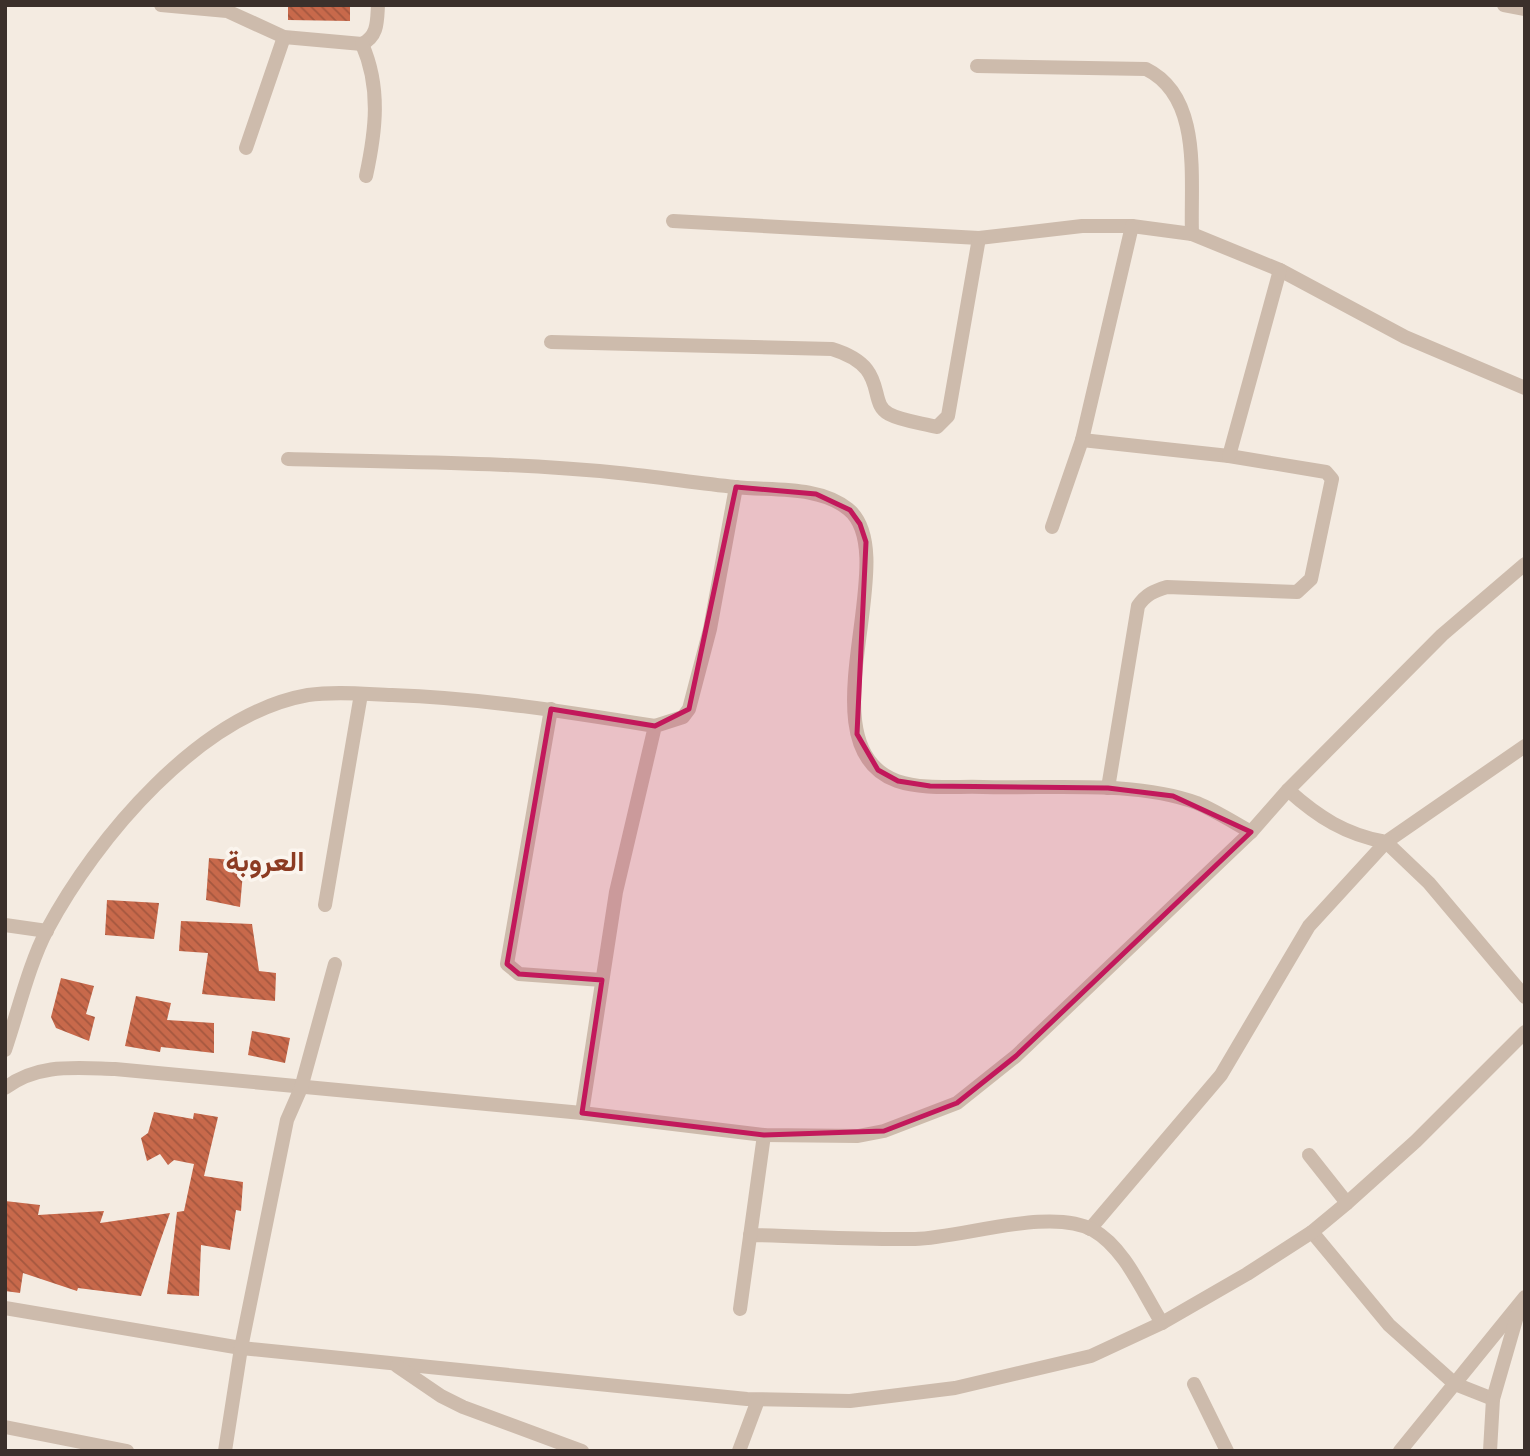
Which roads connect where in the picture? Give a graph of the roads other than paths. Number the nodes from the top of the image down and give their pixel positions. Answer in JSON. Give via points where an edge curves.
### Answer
{"nodes":[{"id":1,"x":161,"y":5,"type":"edge"},
{"id":2,"x":378,"y":5,"type":"edge"},
{"id":3,"x":1504,"y":5,"type":"edge"},
{"id":4,"x":227,"y":8,"type":"edge"},
{"id":5,"x":1525,"y":9,"type":"edge"},
{"id":6,"x":284,"y":37,"type":"junction"},
{"id":7,"x":362,"y":44,"type":"junction"},
{"id":8,"x":977,"y":66,"type":"dead end"},
{"id":9,"x":246,"y":148,"type":"dead end"},
{"id":10,"x":366,"y":176,"type":"dead end"},
{"id":11,"x":673,"y":221,"type":"dead end"},
{"id":12,"x":1132,"y":226,"type":"junction"},
{"id":13,"x":1192,"y":234,"type":"junction"},
{"id":14,"x":979,"y":238,"type":"junction"},
{"id":15,"x":1280,"y":270,"type":"junction"},
{"id":16,"x":551,"y":342,"type":"dead end"},
{"id":17,"x":1525,"y":388,"type":"edge"},
{"id":18,"x":1082,"y":440,"type":"junction"},
{"id":19,"x":1229,"y":456,"type":"junction"},
{"id":20,"x":288,"y":459,"type":"dead end"},
{"id":21,"x":736,"y":487,"type":"junction"},
{"id":22,"x":1052,"y":527,"type":"dead end"},
{"id":23,"x":1525,"y":564,"type":"edge"},
{"id":24,"x":361,"y":694,"type":"junction"},
{"id":25,"x":551,"y":709,"type":"junction"},
{"id":26,"x":655,"y":726,"type":"junction"},
{"id":27,"x":1525,"y":746,"type":"edge"},
{"id":28,"x":1108,"y":788,"type":"junction"},
{"id":29,"x":1288,"y":790,"type":"junction"},
{"id":30,"x":1251,"y":832,"type":"junction"},
{"id":31,"x":1386,"y":842,"type":"junction"},
{"id":32,"x":326,"y":905,"type":"dead end"},
{"id":33,"x":5,"y":925,"type":"edge"},
{"id":34,"x":47,"y":931,"type":"junction"},
{"id":35,"x":335,"y":964,"type":"dead end"},
{"id":36,"x":602,"y":980,"type":"junction"},
{"id":37,"x":1525,"y":998,"type":"edge"},
{"id":38,"x":1525,"y":1032,"type":"edge"},
{"id":39,"x":5,"y":1050,"type":"edge"},
{"id":40,"x":5,"y":1088,"type":"edge"},
{"id":41,"x":301,"y":1088,"type":"junction"},
{"id":42,"x":582,"y":1113,"type":"junction"},
{"id":43,"x":764,"y":1135,"type":"junction"},
{"id":44,"x":1309,"y":1155,"type":"dead end"},
{"id":45,"x":1347,"y":1203,"type":"junction"},
{"id":46,"x":1090,"y":1229,"type":"junction"},
{"id":47,"x":1312,"y":1231,"type":"junction"},
{"id":48,"x":750,"y":1235,"type":"junction"},
{"id":49,"x":1523,"y":1299,"type":"edge"},
{"id":50,"x":5,"y":1308,"type":"edge"},
{"id":51,"x":740,"y":1309,"type":"dead end"},
{"id":52,"x":1162,"y":1323,"type":"junction"},
{"id":53,"x":241,"y":1348,"type":"junction"},
{"id":54,"x":396,"y":1365,"type":"junction"},
{"id":55,"x":1194,"y":1384,"type":"dead end"},
{"id":56,"x":1455,"y":1384,"type":"junction"},
{"id":57,"x":758,"y":1399,"type":"junction"},
{"id":58,"x":1493,"y":1399,"type":"junction"},
{"id":59,"x":5,"y":1427,"type":"edge"},
{"id":60,"x":74,"y":1447,"type":"edge"},
{"id":61,"x":127,"y":1451,"type":"edge"},
{"id":62,"x":225,"y":1451,"type":"edge"},
{"id":63,"x":582,"y":1451,"type":"edge"},
{"id":64,"x":739,"y":1451,"type":"edge"},
{"id":65,"x":1227,"y":1451,"type":"edge"},
{"id":66,"x":1399,"y":1451,"type":"edge"},
{"id":67,"x":1490,"y":1451,"type":"edge"}],
"edges":[{"from":1,"to":4,"type":"street"},
{"from":2,"to":7,"type":"street","via":[[376,30]]},
{"from":3,"to":5,"type":"street"},
{"from":4,"to":6,"type":"street"},
{"from":6,"to":7,"type":"street"},
{"from":6,"to":9,"type":"street"},
{"from":7,"to":10,"type":"street","via":[[374,77],[376,101]]},
{"from":8,"to":13,"type":"street","via":[[1146,69],[1163,77],[1178,96],[1190,146]]},
{"from":11,"to":14,"type":"street"},
{"from":12,"to":13,"type":"street"},
{"from":12,"to":14,"type":"street","via":[[1082,226]]},
{"from":12,"to":18,"type":"street"},
{"from":13,"to":15,"type":"street"},
{"from":14,"to":16,"type":"street","via":[[948,416],[937,427],[888,414],[872,374],[860,361],[832,349]]},
{"from":15,"to":17,"type":"street","via":[[1405,337]]},
{"from":15,"to":19,"type":"street"},
{"from":18,"to":19,"type":"street"},
{"from":18,"to":22,"type":"street"},
{"from":19,"to":28,"type":"street","via":[[1330,475],[1333,485],[1311,579],[1297,592],[1167,587],[1143,599],[1138,606]]},
{"from":20,"to":21,"type":"street","via":[[605,472]]},
{"from":21,"to":26,"type":"street","via":[[710,629],[689,709],[682,717]]},
{"from":21,"to":28,"type":"street","via":[[816,494],[850,510],[860,524],[866,542],[857,655],[857,734],[878,769],[898,781],[930,786]]},
{"from":23,"to":29,"type":"street","via":[[1442,635]]},
{"from":24,"to":25,"type":"street","via":[[446,697]]},
{"from":24,"to":32,"type":"street"},
{"from":24,"to":34,"type":"street","via":[[309,695],[274,704],[202,746],[125,816]]},
{"from":25,"to":26,"type":"street"},
{"from":25,"to":36,"type":"street","via":[[507,964],[519,974]]},
{"from":26,"to":36,"type":"street","via":[[616,892]]},
{"from":27,"to":31,"type":"street"},
{"from":28,"to":30,"type":"street","via":[[1173,796]]},
{"from":29,"to":30,"type":"street"},
{"from":29,"to":31,"type":"street","via":[[1314,814],[1345,831]]},
{"from":30,"to":43,"type":"street","via":[[1016,1056],[957,1103],[858,1136]]},
{"from":31,"to":37,"type":"street","via":[[1429,883]]},
{"from":31,"to":46,"type":"street","via":[[1309,926],[1221,1075]]},
{"from":33,"to":34,"type":"street"},
{"from":34,"to":39,"type":"street"},
{"from":35,"to":41,"type":"street"},
{"from":36,"to":42,"type":"street"},
{"from":38,"to":45,"type":"street"},
{"from":40,"to":41,"type":"street","via":[[27,1074],[59,1068],[114,1069]]},
{"from":41,"to":42,"type":"street"},
{"from":41,"to":53,"type":"street","via":[[287,1120]]},
{"from":42,"to":43,"type":"street"},
{"from":43,"to":48,"type":"street"},
{"from":44,"to":45,"type":"street"},
{"from":45,"to":47,"type":"street"},
{"from":46,"to":48,"type":"street","via":[[1052,1220],[915,1239]]},
{"from":46,"to":52,"type":"street","via":[[1113,1247]]},
{"from":47,"to":52,"type":"street"},
{"from":47,"to":56,"type":"street","via":[[1371,1306]]},
{"from":48,"to":51,"type":"street"},
{"from":49,"to":56,"type":"street"},
{"from":49,"to":58,"type":"street"},
{"from":50,"to":53,"type":"street"},
{"from":52,"to":57,"type":"street","via":[[1091,1356],[955,1388],[850,1401]]},
{"from":53,"to":54,"type":"street"},
{"from":53,"to":62,"type":"street"},
{"from":54,"to":57,"type":"street"},
{"from":54,"to":63,"type":"street","via":[[463,1407]]},
{"from":55,"to":65,"type":"street"},
{"from":56,"to":58,"type":"street"},
{"from":56,"to":66,"type":"street"},
{"from":57,"to":64,"type":"street"},
{"from":58,"to":67,"type":"street"},
{"from":59,"to":60,"type":"street"},
{"from":60,"to":61,"type":"street"}]}
